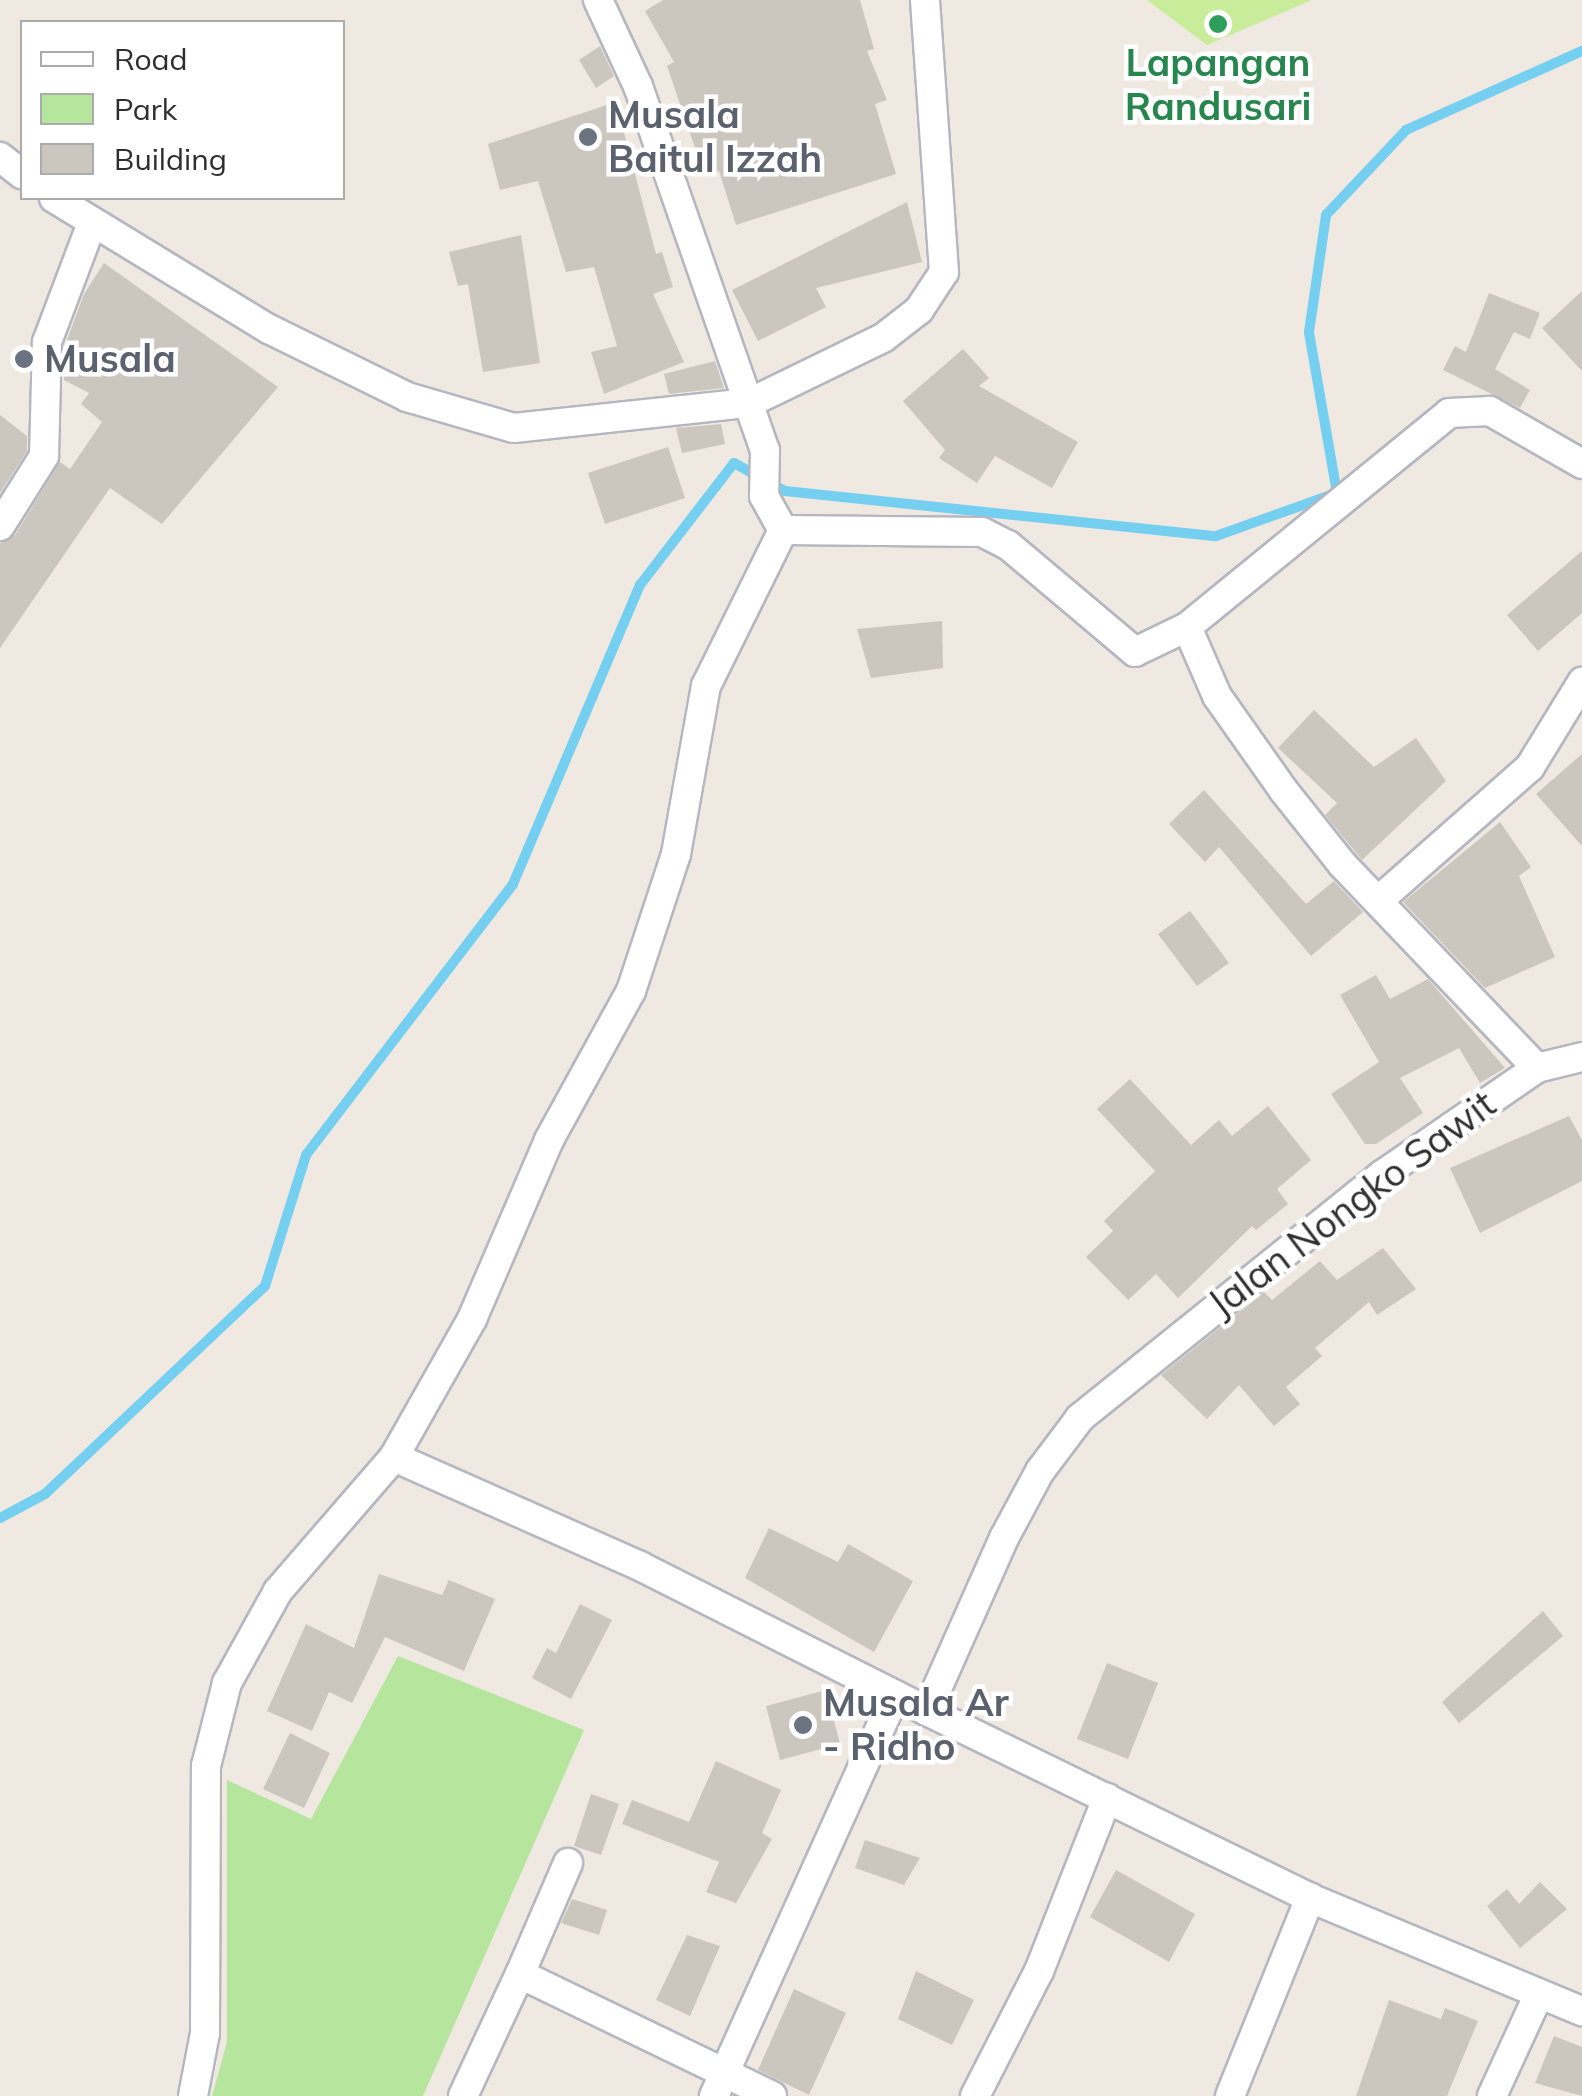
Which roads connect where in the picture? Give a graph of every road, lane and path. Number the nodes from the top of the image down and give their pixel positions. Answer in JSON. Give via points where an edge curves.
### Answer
{"nodes":[{"id":1,"x":598,"y":0,"type":"edge"},
{"id":2,"x":925,"y":0,"type":"edge"},
{"id":3,"x":57,"y":200,"type":"edge"},
{"id":4,"x":92,"y":223,"type":"junction"},
{"id":5,"x":749,"y":404,"type":"junction"},
{"id":6,"x":1582,"y":464,"type":"edge"},
{"id":7,"x":0,"y":526,"type":"edge"},
{"id":8,"x":784,"y":530,"type":"junction"},
{"id":9,"x":1187,"y":627,"type":"junction"},
{"id":10,"x":1582,"y":682,"type":"edge"},
{"id":11,"x":1378,"y":900,"type":"junction"},
{"id":12,"x":1582,"y":1057,"type":"edge"},
{"id":13,"x":1537,"y":1068,"type":"junction"},
{"id":14,"x":394,"y":1458,"type":"junction"},
{"id":15,"x":895,"y":1695,"type":"junction"},
{"id":16,"x":927,"y":1711,"type":"junction"},
{"id":17,"x":1106,"y":1798,"type":"junction"},
{"id":18,"x":568,"y":1863,"type":"dead end"},
{"id":19,"x":1310,"y":1898,"type":"junction"},
{"id":20,"x":520,"y":1974,"type":"junction"},
{"id":21,"x":1538,"y":1996,"type":"junction"},
{"id":22,"x":1582,"y":2012,"type":"edge"},
{"id":23,"x":719,"y":2084,"type":"edge"},
{"id":24,"x":192,"y":2096,"type":"edge"},
{"id":25,"x":463,"y":2096,"type":"edge"},
{"id":26,"x":772,"y":2096,"type":"edge"},
{"id":27,"x":975,"y":2096,"type":"edge"},
{"id":28,"x":1230,"y":2096,"type":"edge"},
{"id":29,"x":1492,"y":2096,"type":"edge"}],
"edges":[{"from":1,"to":5,"type":"street","via":[[638,86]]},
{"from":2,"to":5,"type":"street","via":[[944,272],[919,310],[883,338]]},
{"from":3,"to":4,"type":"street"},
{"from":4,"to":5,"type":"street","via":[[269,329],[406,397],[514,428]]},
{"from":4,"to":7,"type":"street","via":[[47,342],[44,456]]},
{"from":5,"to":8,"type":"street","via":[[770,466],[764,496]]},
{"from":6,"to":9,"type":"street","via":[[1490,411],[1449,413]]},
{"from":8,"to":9,"type":"street","via":[[982,532],[1008,545],[1123,648],[1149,650]]},
{"from":8,"to":14,"type":"street","via":[[706,686],[676,854],[631,991],[549,1140],[472,1318]]},
{"from":9,"to":11,"type":"street","via":[[1217,696],[1284,791]]},
{"from":10,"to":11,"type":"street","via":[[1530,766]]},
{"from":11,"to":13,"type":"street"},
{"from":12,"to":13,"type":"street","name":"Jalan Nongko Sawit"},
{"from":13,"to":16,"type":"street","name":"Jalan Nongko Sawit","via":[[1382,1176],[1080,1418],[1040,1470]]},
{"from":14,"to":15,"type":"street","via":[[610,1552]]},
{"from":14,"to":24,"type":"street","via":[[278,1591],[227,1683],[206,1766],[204,2034]]},
{"from":15,"to":16,"type":"street"},
{"from":15,"to":23,"type":"street"},
{"from":16,"to":17,"type":"street"},
{"from":17,"to":19,"type":"street"},
{"from":17,"to":27,"type":"street","via":[[1040,1971]]},
{"from":18,"to":20,"type":"street"},
{"from":19,"to":21,"type":"street"},
{"from":19,"to":28,"type":"street"},
{"from":20,"to":23,"type":"street"},
{"from":20,"to":25,"type":"street"},
{"from":21,"to":22,"type":"street"},
{"from":21,"to":29,"type":"street"},
{"from":23,"to":26,"type":"street"}]}
